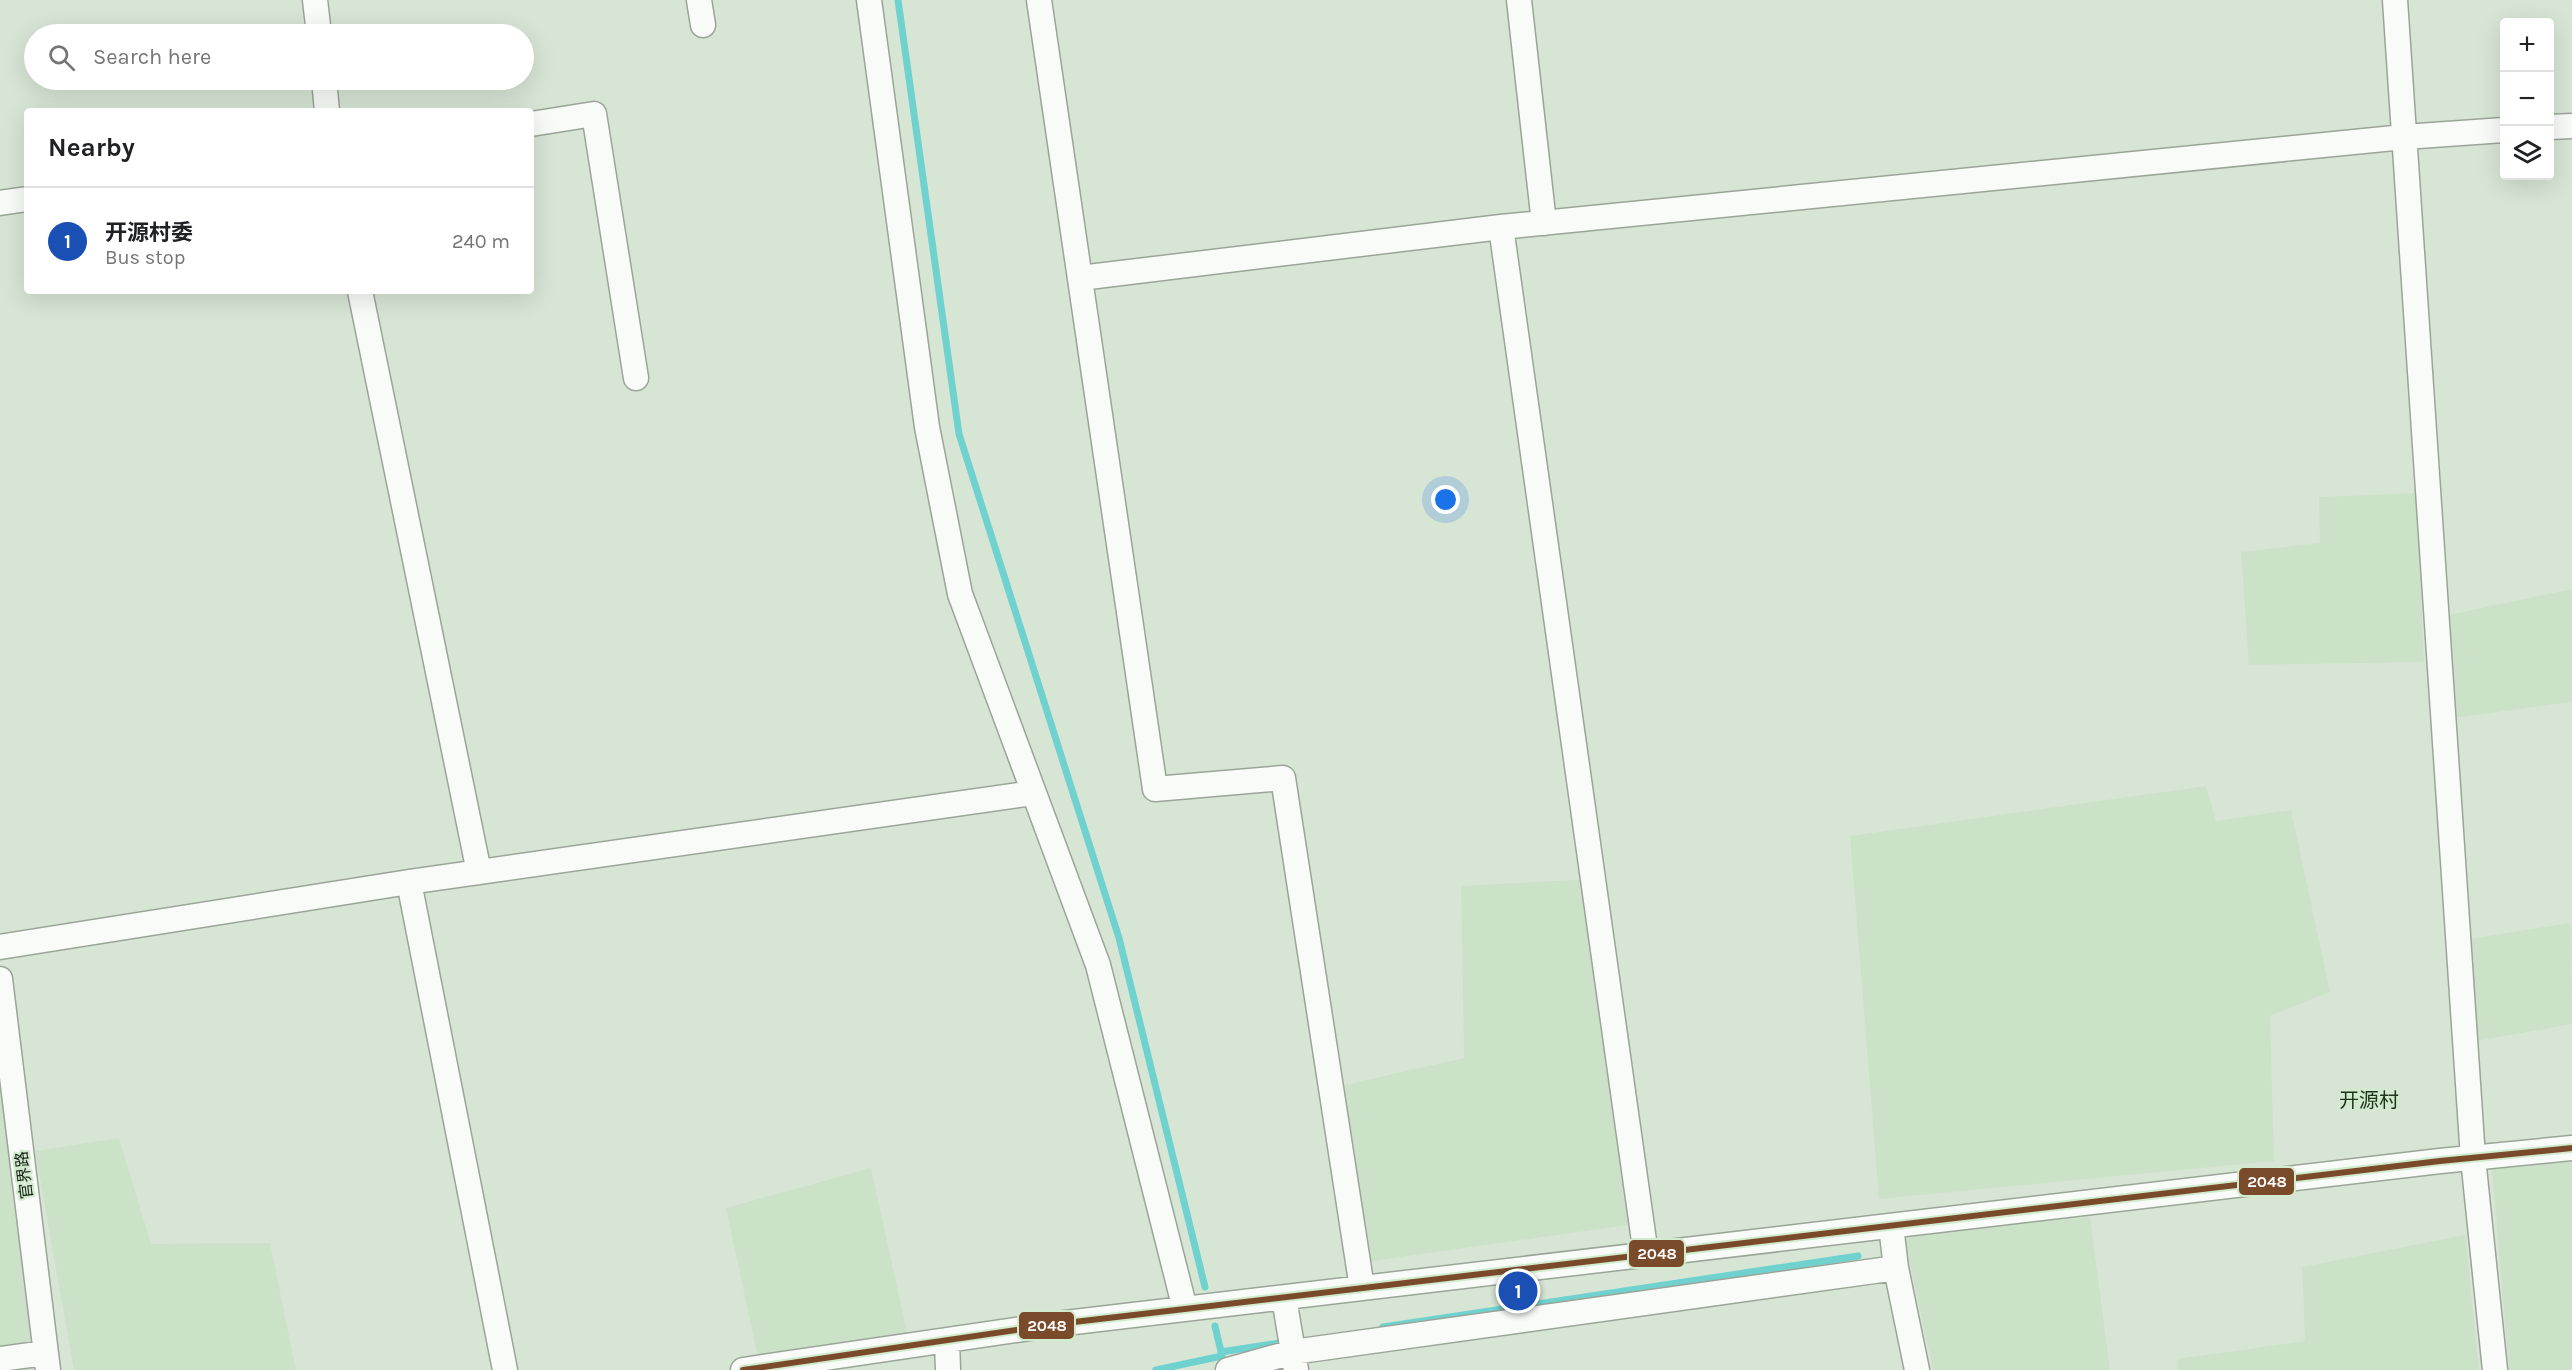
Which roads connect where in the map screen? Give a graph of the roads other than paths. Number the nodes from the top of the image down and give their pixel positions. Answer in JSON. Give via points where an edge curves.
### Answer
{"nodes":[{"id":1,"x":315,"y":0,"type":"edge"},
{"id":2,"x":699,"y":0,"type":"edge"},
{"id":3,"x":869,"y":0,"type":"edge"},
{"id":4,"x":1040,"y":0,"type":"edge"},
{"id":5,"x":1519,"y":0,"type":"edge"},
{"id":6,"x":2395,"y":0,"type":"edge"},
{"id":7,"x":318,"y":24,"type":"edge"},
{"id":8,"x":703,"y":25,"type":"dead end"},
{"id":9,"x":325,"y":90,"type":"edge"},
{"id":10,"x":327,"y":108,"type":"edge"},
{"id":11,"x":534,"y":124,"type":"edge"},
{"id":12,"x":2572,"y":126,"type":"edge"},
{"id":13,"x":2554,"y":127,"type":"edge"},
{"id":14,"x":2500,"y":130,"type":"edge"},
{"id":15,"x":2404,"y":137,"type":"junction"},
{"id":16,"x":24,"y":198,"type":"edge"},
{"id":17,"x":0,"y":202,"type":"edge"},
{"id":18,"x":1544,"y":223,"type":"junction"},
{"id":19,"x":1501,"y":227,"type":"junction"},
{"id":20,"x":1080,"y":278,"type":"junction"},
{"id":21,"x":361,"y":294,"type":"edge"},
{"id":22,"x":636,"y":378,"type":"dead end"},
{"id":23,"x":1033,"y":793,"type":"junction"},
{"id":24,"x":479,"y":872,"type":"junction"},
{"id":25,"x":409,"y":882,"type":"junction"},
{"id":26,"x":0,"y":947,"type":"edge"},
{"id":27,"x":0,"y":979,"type":"edge"},
{"id":28,"x":2572,"y":1148,"type":"edge"},
{"id":29,"x":2473,"y":1158,"type":"junction"},
{"id":30,"x":1891,"y":1226,"type":"junction"},
{"id":31,"x":1646,"y":1255,"type":"junction"},
{"id":32,"x":1896,"y":1268,"type":"junction"},
{"id":33,"x":1362,"y":1288,"type":"junction"},
{"id":34,"x":1284,"y":1298,"type":"junction"},
{"id":35,"x":1185,"y":1309,"type":"junction"},
{"id":36,"x":947,"y":1341,"type":"junction"},
{"id":37,"x":1293,"y":1351,"type":"edge"},
{"id":38,"x":0,"y":1359,"type":"edge"},
{"id":39,"x":47,"y":1361,"type":"edge"},
{"id":40,"x":506,"y":1370,"type":"edge"},
{"id":41,"x":743,"y":1370,"type":"edge"},
{"id":42,"x":948,"y":1370,"type":"edge"},
{"id":43,"x":1228,"y":1370,"type":"edge"},
{"id":44,"x":1917,"y":1370,"type":"edge"},
{"id":45,"x":2494,"y":1370,"type":"edge"}],
"edges":[{"from":1,"to":7,"type":"street"},
{"from":2,"to":8,"type":"street"},
{"from":3,"to":23,"type":"street","via":[[927,427],[960,594]]},
{"from":4,"to":20,"type":"street"},
{"from":5,"to":18,"type":"street"},
{"from":6,"to":15,"type":"street"},
{"from":9,"to":10,"type":"street"},
{"from":11,"to":22,"type":"street","via":[[594,114]]},
{"from":12,"to":13,"type":"street"},
{"from":14,"to":15,"type":"street"},
{"from":15,"to":18,"type":"street"},
{"from":15,"to":29,"type":"street"},
{"from":16,"to":17,"type":"street"},
{"from":18,"to":19,"type":"street"},
{"from":19,"to":20,"type":"street"},
{"from":19,"to":31,"type":"street"},
{"from":20,"to":33,"type":"street","via":[[1155,789],[1282,778]]},
{"from":21,"to":24,"type":"street"},
{"from":23,"to":24,"type":"street"},
{"from":23,"to":35,"type":"street","via":[[1098,965]]},
{"from":24,"to":25,"type":"street"},
{"from":25,"to":26,"type":"street"},
{"from":25,"to":40,"type":"street"},
{"from":27,"to":39,"type":"street","name":"官界路"},
{"from":28,"to":29,"type":"street"},
{"from":29,"to":30,"type":"street"},
{"from":29,"to":45,"type":"street"},
{"from":30,"to":31,"type":"street"},
{"from":30,"to":32,"type":"street"},
{"from":31,"to":33,"type":"street"},
{"from":32,"to":37,"type":"street"},
{"from":32,"to":44,"type":"street"},
{"from":33,"to":34,"type":"street"},
{"from":34,"to":35,"type":"street"},
{"from":34,"to":37,"type":"street"},
{"from":35,"to":36,"type":"street"},
{"from":36,"to":41,"type":"street"},
{"from":36,"to":42,"type":"street"},
{"from":37,"to":43,"type":"street"},
{"from":38,"to":39,"type":"street"}]}
